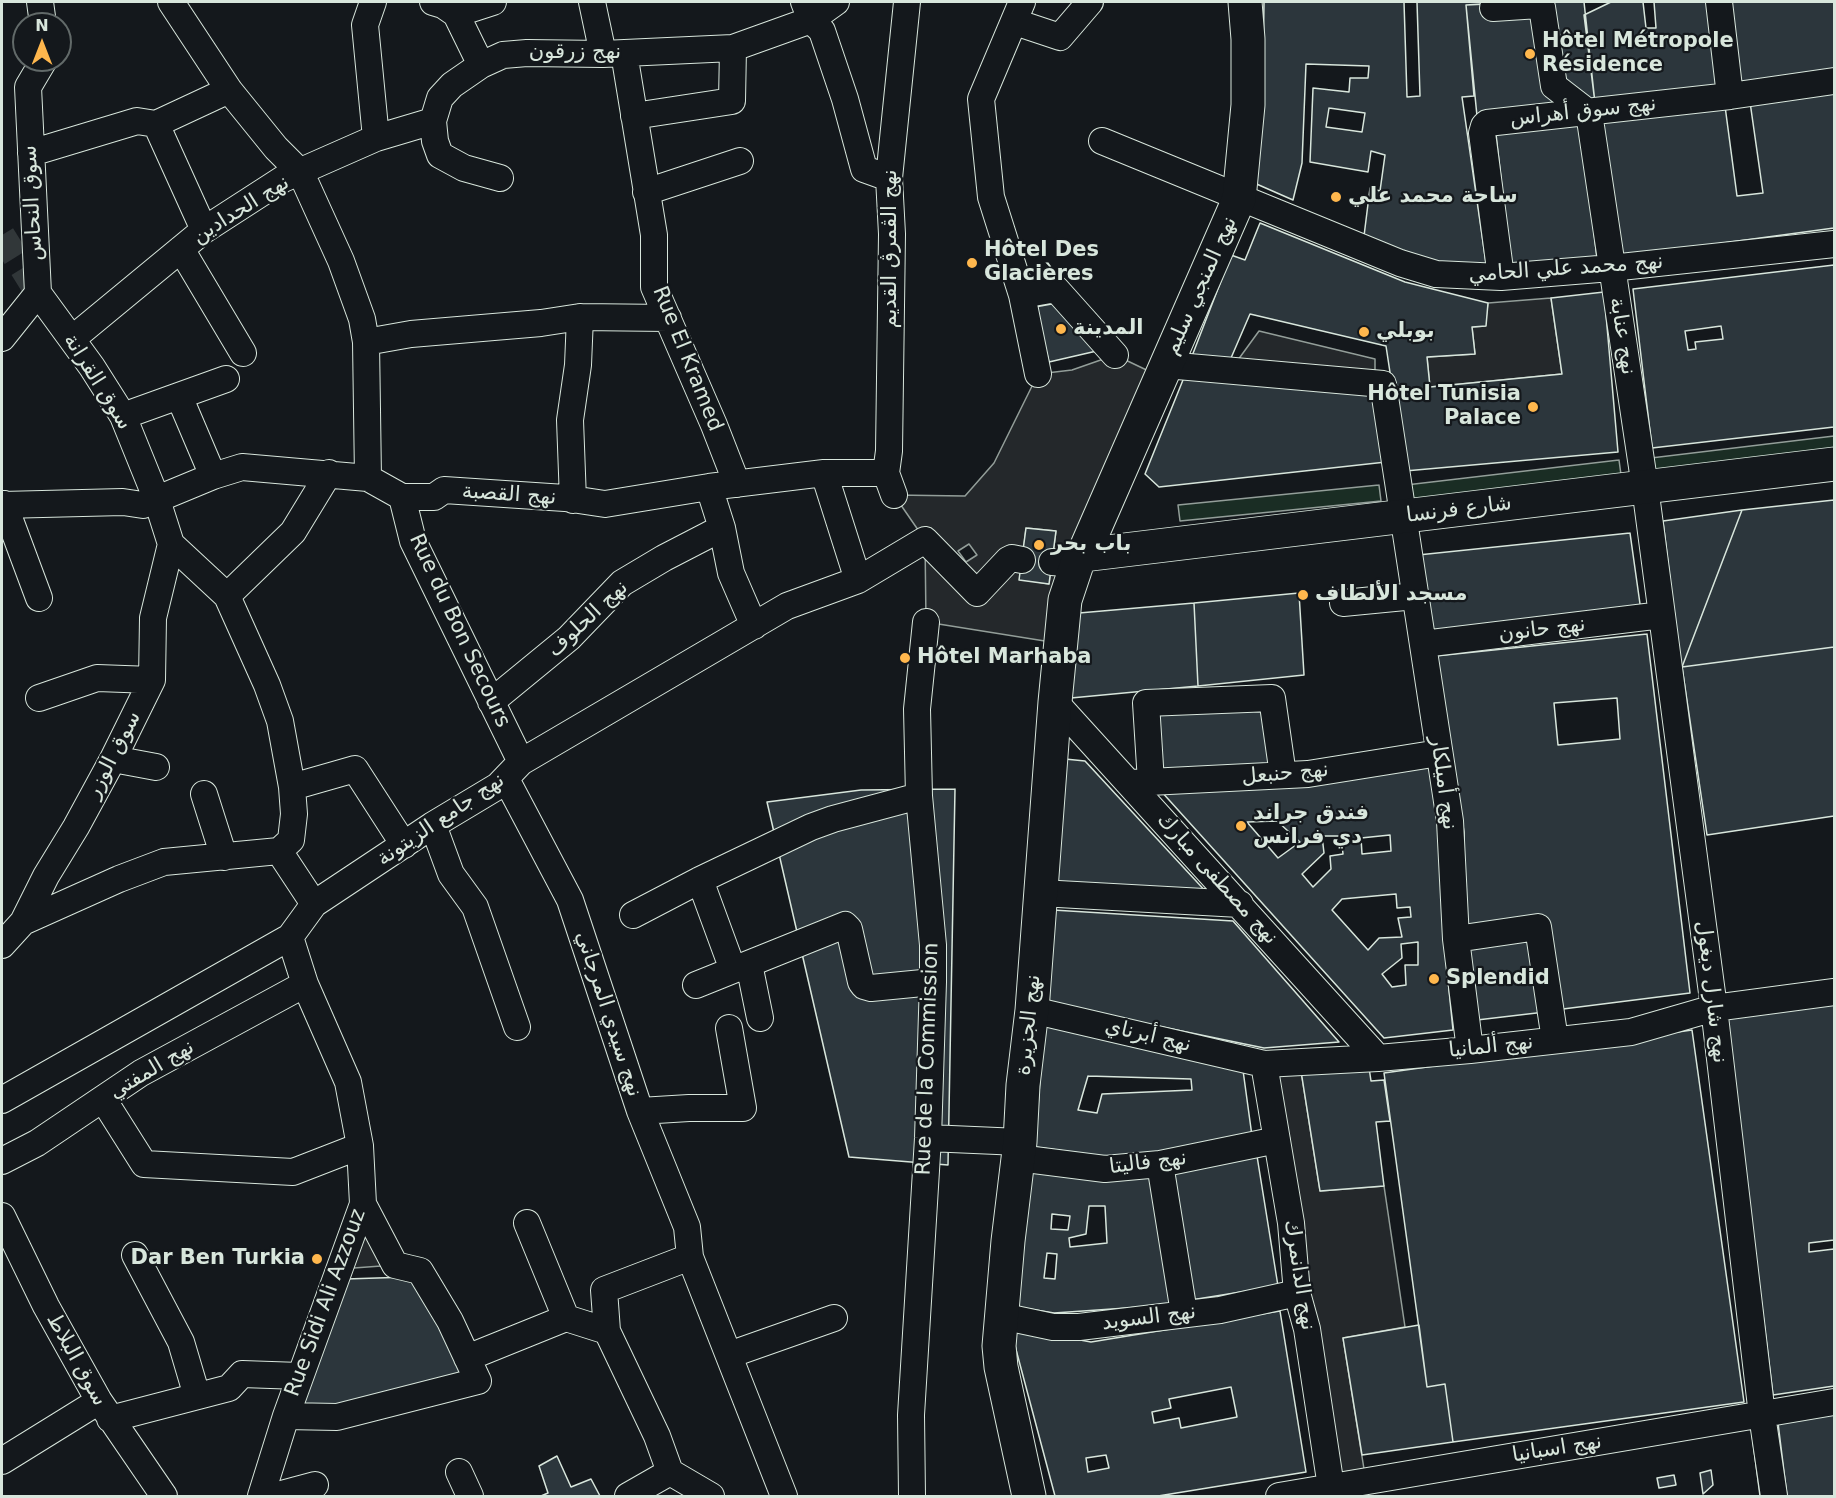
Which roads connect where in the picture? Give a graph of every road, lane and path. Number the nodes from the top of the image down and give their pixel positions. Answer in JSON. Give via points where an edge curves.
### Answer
{"nodes":[{"id":1,"x":171,"y":2,"type":"edge"},
{"id":2,"x":373,"y":2,"type":"edge"},
{"id":3,"x":433,"y":2,"type":"edge"},
{"id":4,"x":493,"y":2,"type":"edge"},
{"id":5,"x":592,"y":2,"type":"edge"},
{"id":6,"x":836,"y":2,"type":"edge"},
{"id":7,"x":907,"y":2,"type":"edge"},
{"id":8,"x":1090,"y":2,"type":"edge"},
{"id":9,"x":1245,"y":2,"type":"edge"},
{"id":10,"x":1719,"y":2,"type":"edge"},
{"id":11,"x":1493,"y":8,"type":"dead end"},
{"id":12,"x":807,"y":11,"type":"edge"},
{"id":13,"x":1019,"y":11,"type":"edge"},
{"id":14,"x":456,"y":14,"type":"junction"},
{"id":15,"x":733,"y":48,"type":"junction"},
{"id":16,"x":614,"y":54,"type":"junction"},
{"id":17,"x":481,"y":65,"type":"junction"},
{"id":18,"x":37,"y":72,"type":"edge"},
{"id":19,"x":1834,"y":81,"type":"edge"},
{"id":20,"x":229,"y":90,"type":"junction"},
{"id":21,"x":1730,"y":96,"type":"junction"},
{"id":22,"x":1589,"y":113,"type":"junction"},
{"id":23,"x":634,"y":116,"type":"junction"},
{"id":24,"x":434,"y":122,"type":"junction"},
{"id":25,"x":156,"y":124,"type":"junction"},
{"id":26,"x":376,"y":138,"type":"junction"},
{"id":27,"x":1102,"y":141,"type":"dead end"},
{"id":28,"x":31,"y":153,"type":"junction"},
{"id":29,"x":740,"y":161,"type":"dead end"},
{"id":30,"x":301,"y":173,"type":"junction"},
{"id":31,"x":500,"y":178,"type":"dead end"},
{"id":32,"x":889,"y":178,"type":"junction"},
{"id":33,"x":646,"y":192,"type":"junction"},
{"id":34,"x":1239,"y":199,"type":"junction"},
{"id":35,"x":204,"y":230,"type":"junction"},
{"id":36,"x":1834,"y":244,"type":"edge"},
{"id":37,"x":181,"y":249,"type":"junction"},
{"id":38,"x":1611,"y":268,"type":"junction"},
{"id":39,"x":1501,"y":278,"type":"junction"},
{"id":40,"x":38,"y":293,"type":"junction"},
{"id":41,"x":1022,"y":295,"type":"junction"},
{"id":42,"x":580,"y":317,"type":"junction"},
{"id":43,"x":668,"y":318,"type":"junction"},
{"id":44,"x":2,"y":338,"type":"edge"},
{"id":45,"x":72,"y":339,"type":"junction"},
{"id":46,"x":366,"y":342,"type":"junction"},
{"id":47,"x":243,"y":353,"type":"dead end"},
{"id":48,"x":1115,"y":355,"type":"dead end"},
{"id":49,"x":1166,"y":365,"type":"junction"},
{"id":50,"x":1038,"y":374,"type":"dead end"},
{"id":51,"x":226,"y":379,"type":"dead end"},
{"id":52,"x":179,"y":396,"type":"junction"},
{"id":53,"x":123,"y":416,"type":"junction"},
{"id":54,"x":1834,"y":464,"type":"edge"},
{"id":55,"x":329,"y":473,"type":"junction"},
{"id":56,"x":824,"y":473,"type":"junction"},
{"id":57,"x":213,"y":476,"type":"junction"},
{"id":58,"x":368,"y":478,"type":"junction"},
{"id":59,"x":737,"y":484,"type":"junction"},
{"id":60,"x":890,"y":484,"type":"joint"},
{"id":61,"x":710,"y":487,"type":"junction"},
{"id":62,"x":1645,"y":487,"type":"junction"},
{"id":63,"x":402,"y":497,"type":"junction"},
{"id":64,"x":157,"y":500,"type":"junction"},
{"id":65,"x":573,"y":500,"type":"junction"},
{"id":66,"x":3,"y":504,"type":"edge"},
{"id":67,"x":1402,"y":516,"type":"junction"},
{"id":68,"x":722,"y":528,"type":"junction"},
{"id":69,"x":171,"y":544,"type":"junction"},
{"id":70,"x":1022,"y":560,"type":"dead end"},
{"id":71,"x":1071,"y":560,"type":"junction"},
{"id":72,"x":858,"y":580,"type":"junction"},
{"id":73,"x":227,"y":596,"type":"junction"},
{"id":74,"x":1415,"y":596,"type":"junction"},
{"id":75,"x":39,"y":598,"type":"dead end"},
{"id":76,"x":1343,"y":603,"type":"dead end"},
{"id":77,"x":1662,"y":615,"type":"junction"},
{"id":78,"x":926,"y":622,"type":"dead end"},
{"id":79,"x":754,"y":626,"type":"junction"},
{"id":80,"x":1423,"y":644,"type":"junction"},
{"id":81,"x":152,"y":680,"type":"junction"},
{"id":82,"x":39,"y":698,"type":"dead end"},
{"id":83,"x":491,"y":702,"type":"junction"},
{"id":84,"x":1055,"y":702,"type":"junction"},
{"id":85,"x":1439,"y":753,"type":"junction"},
{"id":86,"x":113,"y":759,"type":"junction"},
{"id":87,"x":156,"y":768,"type":"dead end"},
{"id":88,"x":514,"y":770,"type":"junction"},
{"id":89,"x":1283,"y":775,"type":"junction"},
{"id":90,"x":1140,"y":783,"type":"junction"},
{"id":91,"x":292,"y":787,"type":"junction"},
{"id":92,"x":204,"y":794,"type":"dead end"},
{"id":93,"x":919,"y":796,"type":"junction"},
{"id":94,"x":433,"y":825,"type":"junction"},
{"id":95,"x":404,"y":846,"type":"junction"},
{"id":96,"x":279,"y":851,"type":"junction"},
{"id":97,"x":224,"y":857,"type":"junction"},
{"id":98,"x":700,"y":880,"type":"junction"},
{"id":99,"x":1040,"y":893,"type":"junction"},
{"id":100,"x":314,"y":904,"type":"junction"},
{"id":101,"x":1240,"y":904,"type":"junction"},
{"id":102,"x":633,"y":915,"type":"dead end"},
{"id":103,"x":23,"y":922,"type":"junction"},
{"id":104,"x":290,"y":937,"type":"junction"},
{"id":105,"x":1456,"y":939,"type":"junction"},
{"id":106,"x":2,"y":945,"type":"edge"},
{"id":107,"x":741,"y":967,"type":"junction"},
{"id":108,"x":933,"y":982,"type":"junction"},
{"id":109,"x":305,"y":984,"type":"junction"},
{"id":110,"x":696,"y":985,"type":"dead end"},
{"id":111,"x":1834,"y":992,"type":"edge"},
{"id":112,"x":1714,"y":1008,"type":"junction"},
{"id":113,"x":1032,"y":1010,"type":"junction"},
{"id":114,"x":760,"y":1018,"type":"dead end"},
{"id":115,"x":517,"y":1027,"type":"dead end"},
{"id":116,"x":729,"y":1028,"type":"dead end"},
{"id":117,"x":1555,"y":1040,"type":"junction"},
{"id":118,"x":1470,"y":1050,"type":"junction"},
{"id":119,"x":1378,"y":1058,"type":"junction"},
{"id":120,"x":1264,"y":1064,"type":"junction"},
{"id":121,"x":103,"y":1099,"type":"junction"},
{"id":122,"x":2,"y":1100,"type":"edge"},
{"id":123,"x":640,"y":1111,"type":"junction"},
{"id":124,"x":928,"y":1138,"type":"junction"},
{"id":125,"x":1277,"y":1140,"type":"junction"},
{"id":126,"x":360,"y":1146,"type":"junction"},
{"id":127,"x":1019,"y":1150,"type":"junction"},
{"id":128,"x":2,"y":1161,"type":"edge"},
{"id":129,"x":1160,"y":1164,"type":"junction"},
{"id":130,"x":363,"y":1204,"type":"junction"},
{"id":131,"x":2,"y":1218,"type":"edge"},
{"id":132,"x":527,"y":1223,"type":"dead end"},
{"id":133,"x":135,"y":1255,"type":"dead end"},
{"id":134,"x":690,"y":1257,"type":"junction"},
{"id":135,"x":1297,"y":1293,"type":"junction"},
{"id":136,"x":1184,"y":1313,"type":"junction"},
{"id":137,"x":1001,"y":1316,"type":"junction"},
{"id":138,"x":566,"y":1318,"type":"junction"},
{"id":139,"x":834,"y":1318,"type":"dead end"},
{"id":140,"x":607,"y":1331,"type":"junction"},
{"id":141,"x":729,"y":1355,"type":"junction"},
{"id":142,"x":467,"y":1358,"type":"junction"},
{"id":143,"x":300,"y":1376,"type":"junction"},
{"id":144,"x":197,"y":1396,"type":"junction"},
{"id":145,"x":1834,"y":1402,"type":"edge"},
{"id":146,"x":104,"y":1410,"type":"junction"},
{"id":147,"x":1762,"y":1415,"type":"junction"},
{"id":148,"x":286,"y":1416,"type":"junction"},
{"id":149,"x":2,"y":1461,"type":"edge"},
{"id":150,"x":459,"y":1472,"type":"dead end"},
{"id":151,"x":670,"y":1472,"type":"junction"},
{"id":152,"x":315,"y":1485,"type":"dead end"},
{"id":153,"x":1331,"y":1486,"type":"junction"},
{"id":154,"x":1287,"y":1496,"type":"edge"},
{"id":155,"x":164,"y":1497,"type":"edge"},
{"id":156,"x":261,"y":1497,"type":"edge"},
{"id":157,"x":274,"y":1497,"type":"edge"},
{"id":158,"x":471,"y":1497,"type":"edge"},
{"id":159,"x":628,"y":1497,"type":"edge"},
{"id":160,"x":711,"y":1497,"type":"edge"},
{"id":161,"x":784,"y":1497,"type":"edge"},
{"id":162,"x":912,"y":1497,"type":"edge"},
{"id":163,"x":1029,"y":1497,"type":"edge"},
{"id":164,"x":1774,"y":1497,"type":"edge"}],
"edges":[{"from":1,"to":20,"type":"street"},
{"from":2,"to":26,"type":"street","via":[[365,25]]},
{"from":3,"to":14,"type":"street"},
{"from":4,"to":14,"type":"street"},
{"from":5,"to":16,"type":"street","name":"Rue El Kramed"},
{"from":6,"to":12,"type":"street","name":"نهج زرقون"},
{"from":7,"to":32,"type":"street","name":"نهج الڨمرڨ القديم"},
{"from":8,"to":13,"type":"street","via":[[1060,37]]},
{"from":9,"to":34,"type":"main road","name":"نهج المنجي سليم","via":[[1248,105]]},
{"from":10,"to":21,"type":"street"},
{"from":11,"to":22,"type":"street","via":[[1542,7],[1554,86]]},
{"from":12,"to":15,"type":"street","name":"نهج زرقون"},
{"from":12,"to":32,"type":"street","via":[[822,31],[864,170]]},
{"from":13,"to":41,"type":"street","via":[[981,99],[991,197]]},
{"from":14,"to":17,"type":"street"},
{"from":15,"to":16,"type":"street","name":"نهج زرقون"},
{"from":15,"to":23,"type":"street","via":[[732,101]]},
{"from":16,"to":17,"type":"street","name":"نهج زرقون","via":[[527,53],[503,55]]},
{"from":16,"to":23,"type":"street","name":"Rue El Kramed"},
{"from":17,"to":24,"type":"street","name":"نهج زرقون","via":[[440,98]]},
{"from":18,"to":28,"type":"street","name":"سوق النحاس","via":[[28,87]]},
{"from":19,"to":21,"type":"street","name":"نهج سوق أهراس"},
{"from":20,"to":25,"type":"street"},
{"from":20,"to":30,"type":"street"},
{"from":21,"to":22,"type":"street","name":"نهج سوق أهراس"},
{"from":22,"to":38,"type":"street","name":"نهج عنابة"},
{"from":22,"to":39,"type":"street","name":"نهج سوق أهراس","via":[[1491,121],[1484,126]]},
{"from":23,"to":33,"type":"street","name":"Rue El Kramed"},
{"from":24,"to":26,"type":"street","name":"نهج الحدادين"},
{"from":24,"to":31,"type":"street","name":"نهج زرقون","via":[[440,155],[464,168]]},
{"from":25,"to":28,"type":"street","via":[[137,121]]},
{"from":25,"to":35,"type":"street"},
{"from":26,"to":30,"type":"street","name":"نهج الحدادين"},
{"from":27,"to":34,"type":"street","name":"نهج محمد علي الحامي"},
{"from":28,"to":40,"type":"street","name":"سوق النحاس"},
{"from":29,"to":33,"type":"street"},
{"from":30,"to":35,"type":"street","name":"نهج الحدادين","via":[[283,180]]},
{"from":30,"to":46,"type":"street","via":[[341,261]]},
{"from":32,"to":60,"type":"street","name":"نهج الڨمرڨ القديم"},
{"from":33,"to":43,"type":"street","name":"Rue El Kramed","via":[[654,235],[654,287]]},
{"from":34,"to":39,"type":"street","name":"نهج محمد علي الحامي","via":[[1436,274]]},
{"from":34,"to":49,"type":"main road","name":"نهج المنجي سليم"},
{"from":35,"to":37,"type":"street","name":"نهج الحدادين"},
{"from":36,"to":38,"type":"street","name":"نهج محمد علي الحامي"},
{"from":37,"to":45,"type":"street","name":"نهج الحدادين"},
{"from":37,"to":47,"type":"street"},
{"from":38,"to":39,"type":"street","name":"نهج محمد علي الحامي"},
{"from":38,"to":62,"type":"street","name":"نهج عنابة"},
{"from":40,"to":44,"type":"street"},
{"from":40,"to":45,"type":"street","name":"سوق القرانة"},
{"from":41,"to":48,"type":"street","via":[[1056,289]]},
{"from":41,"to":50,"type":"street"},
{"from":42,"to":43,"type":"street"},
{"from":42,"to":46,"type":"street"},
{"from":42,"to":65,"type":"street","via":[[570,420]]},
{"from":43,"to":59,"type":"street","name":"Rue El Kramed"},
{"from":45,"to":53,"type":"street","name":"سوق القرانة"},
{"from":46,"to":58,"type":"street"},
{"from":49,"to":67,"type":"street","name":"نهج أميلكار","via":[[1383,384]]},
{"from":49,"to":71,"type":"main road","name":"نهج المنجي سليم"},
{"from":51,"to":52,"type":"street"},
{"from":52,"to":53,"type":"street"},
{"from":52,"to":57,"type":"street"},
{"from":53,"to":64,"type":"street","name":"سوق القرانة"},
{"from":54,"to":62,"type":"main road","name":"شارع فرنسا"},
{"from":55,"to":57,"type":"street","name":"نهج القصبة","via":[[242,467]]},
{"from":55,"to":58,"type":"street","name":"نهج القصبة"},
{"from":55,"to":73,"type":"street","via":[[293,531]]},
{"from":56,"to":59,"type":"street","name":"نهج القصبة"},
{"from":56,"to":60,"type":"street","name":"نهج القصبة"},
{"from":56,"to":72,"type":"street"},
{"from":57,"to":64,"type":"street","name":"نهج القصبة"},
{"from":58,"to":63,"type":"street","name":"نهج القصبة"},
{"from":59,"to":61,"type":"street","name":"نهج القصبة"},
{"from":61,"to":65,"type":"street","name":"نهج القصبة","via":[[605,504]]},
{"from":61,"to":68,"type":"street"},
{"from":62,"to":67,"type":"main road","name":"شارع فرنسا"},
{"from":62,"to":77,"type":"street","name":"نهج شارل ديغول"},
{"from":63,"to":65,"type":"street","name":"نهج القصبة","via":[[434,497],[444,490]]},
{"from":63,"to":83,"type":"street","name":"Rue du Bon Secours","via":[[413,541]]},
{"from":64,"to":66,"type":"street","name":"نهج القصبة","via":[[143,505]]},
{"from":64,"to":69,"type":"street","name":"سوق القرانة"},
{"from":66,"to":75,"type":"street"},
{"from":67,"to":71,"type":"main road","name":"شارع فرنسا"},
{"from":67,"to":74,"type":"street","name":"نهج أميلكار"},
{"from":68,"to":79,"type":"street","via":[[731,573]]},
{"from":68,"to":83,"type":"street","name":"نهج الحلوف","via":[[622,583],[569,638]]},
{"from":69,"to":73,"type":"street"},
{"from":69,"to":81,"type":"street","name":"سوق الوزر","via":[[153,618]]},
{"from":70,"to":72,"type":"street","name":"نهج جامع الزيتونة","via":[[1008,560],[977,593],[925,540]]},
{"from":71,"to":84,"type":"main road","name":"نهج الجزيرة"},
{"from":72,"to":79,"type":"street","name":"نهج جامع الزيتونة","via":[[787,606]]},
{"from":73,"to":91,"type":"street","via":[[280,721]]},
{"from":74,"to":76,"type":"street"},
{"from":74,"to":80,"type":"street","name":"نهج أميلكار"},
{"from":77,"to":80,"type":"street","name":"نهج حانون"},
{"from":77,"to":112,"type":"street","name":"نهج شارل ديغول"},
{"from":78,"to":93,"type":"street","name":"Rue de la Commission","via":[[917,710]]},
{"from":79,"to":88,"type":"street","name":"نهج جامع الزيتونة"},
{"from":80,"to":85,"type":"street","name":"نهج أميلكار"},
{"from":81,"to":82,"type":"street","via":[[97,678]]},
{"from":81,"to":86,"type":"street","name":"سوق الوزر"},
{"from":83,"to":88,"type":"street","name":"Rue du Bon Secours"},
{"from":84,"to":90,"type":"street","name":"نهج مصطفى مبارك"},
{"from":84,"to":99,"type":"main road","name":"نهج الجزيرة"},
{"from":85,"to":89,"type":"street","name":"نهج حنبعل"},
{"from":85,"to":105,"type":"street","name":"نهج أميلكار","via":[[1450,820]]},
{"from":86,"to":87,"type":"street"},
{"from":86,"to":103,"type":"street","name":"سوق الوزر"},
{"from":88,"to":94,"type":"street","name":"نهج جامع الزيتونة","via":[[498,786]]},
{"from":88,"to":123,"type":"street","name":"نهج سيدي المرجاني","via":[[570,900]]},
{"from":89,"to":90,"type":"street","name":"نهج حنبعل"},
{"from":89,"to":90,"type":"street","via":[[1272,698],[1146,703]]},
{"from":90,"to":101,"type":"street","name":"نهج مصطفى مبارك"},
{"from":91,"to":95,"type":"street","via":[[355,769]]},
{"from":91,"to":96,"type":"street","via":[[291,840]]},
{"from":92,"to":97,"type":"street"},
{"from":93,"to":98,"type":"street","via":[[812,827]]},
{"from":93,"to":108,"type":"street","name":"Rue de la Commission"},
{"from":94,"to":95,"type":"street","name":"نهج جامع الزيتونة"},
{"from":94,"to":115,"type":"street","via":[[451,874],[475,907]]},
{"from":95,"to":100,"type":"street","name":"نهج جامع الزيتونة"},
{"from":96,"to":97,"type":"street"},
{"from":96,"to":100,"type":"street"},
{"from":97,"to":103,"type":"street","via":[[164,862]]},
{"from":98,"to":102,"type":"street"},
{"from":98,"to":107,"type":"street"},
{"from":99,"to":101,"type":"street"},
{"from":99,"to":113,"type":"main road","name":"نهج الجزيرة"},
{"from":100,"to":104,"type":"street","name":"نهج جامع الزيتونة"},
{"from":101,"to":119,"type":"street","name":"نهج مصطفى مبارك"},
{"from":103,"to":106,"type":"street","name":"سوق الوزر"},
{"from":104,"to":109,"type":"street","name":"Rue Sidi Ali Azzouz"},
{"from":104,"to":122,"type":"street","name":"نهج جامع الزيتونة"},
{"from":105,"to":117,"type":"street","via":[[1538,927]]},
{"from":105,"to":118,"type":"street","name":"نهج أميلكار"},
{"from":107,"to":108,"type":"street","via":[[844,925],[849,928],[864,986]]},
{"from":107,"to":110,"type":"street"},
{"from":107,"to":114,"type":"street"},
{"from":108,"to":124,"type":"street","name":"Rue de la Commission"},
{"from":109,"to":121,"type":"street","name":"نهج المفتي","via":[[141,1073]]},
{"from":109,"to":126,"type":"street","name":"Rue Sidi Ali Azzouz","via":[[348,1082]]},
{"from":111,"to":112,"type":"street","name":"نهج ألمانيا"},
{"from":112,"to":117,"type":"street","name":"نهج ألمانيا","via":[[1631,1032]]},
{"from":112,"to":147,"type":"street","name":"نهج شارل ديغول"},
{"from":113,"to":120,"type":"street","name":"نهج أبرناي"},
{"from":113,"to":127,"type":"main road","name":"نهج الجزيرة"},
{"from":116,"to":123,"type":"street","via":[[743,1108]]},
{"from":117,"to":118,"type":"street","name":"نهج ألمانيا"},
{"from":118,"to":119,"type":"street","name":"نهج ألمانيا"},
{"from":119,"to":120,"type":"street","name":"نهج ألمانيا"},
{"from":120,"to":125,"type":"street","name":"نهج الدانمرك"},
{"from":121,"to":126,"type":"street","via":[[144,1164],[293,1172]]},
{"from":121,"to":128,"type":"street","name":"نهج المفتي"},
{"from":123,"to":134,"type":"street","name":"نهج سيدي المرجاني","via":[[687,1227]]},
{"from":124,"to":127,"type":"street","name":"نهج فاليتا"},
{"from":124,"to":162,"type":"street","name":"Rue de la Commission","via":[[911,1415]]},
{"from":125,"to":129,"type":"street","name":"نهج فاليتا"},
{"from":125,"to":135,"type":"street","name":"نهج الدانمرك"},
{"from":126,"to":130,"type":"street","name":"Rue Sidi Ali Azzouz"},
{"from":127,"to":129,"type":"street","name":"نهج فاليتا","via":[[1105,1170]]},
{"from":127,"to":137,"type":"main road","name":"نهج الجزيرة"},
{"from":129,"to":136,"type":"street"},
{"from":130,"to":142,"type":"street","via":[[395,1265],[420,1271]]},
{"from":130,"to":143,"type":"street","name":"Rue Sidi Ali Azzouz"},
{"from":131,"to":146,"type":"street","name":"سوق البلاط"},
{"from":132,"to":138,"type":"street"},
{"from":133,"to":144,"type":"street","via":[[181,1342]]},
{"from":134,"to":140,"type":"street","via":[[604,1290]]},
{"from":134,"to":141,"type":"street","name":"نهج سيدي المرجاني"},
{"from":135,"to":136,"type":"street","name":"نهج السويد","via":[[1248,1305]]},
{"from":135,"to":153,"type":"street","name":"نهج الدانمرك","via":[[1307,1329]]},
{"from":136,"to":137,"type":"street","name":"نهج السويد","via":[[1079,1327],[1053,1327]]},
{"from":137,"to":163,"type":"main road","name":"نهج الجزيرة","via":[[1001,1367]]},
{"from":138,"to":140,"type":"street"},
{"from":138,"to":142,"type":"street"},
{"from":139,"to":141,"type":"street"},
{"from":140,"to":151,"type":"street"},
{"from":141,"to":161,"type":"street","name":"نهج سيدي المرجاني"},
{"from":142,"to":148,"type":"street","via":[[478,1381],[337,1417]]},
{"from":143,"to":144,"type":"street","via":[[242,1374],[229,1388]]},
{"from":143,"to":148,"type":"street","name":"Rue Sidi Ali Azzouz"},
{"from":144,"to":146,"type":"street"},
{"from":145,"to":147,"type":"street","name":"نهج اسبانيا"},
{"from":146,"to":149,"type":"street"},
{"from":146,"to":155,"type":"street","name":"سوق البلاط"},
{"from":147,"to":153,"type":"street","name":"نهج اسبانيا"},
{"from":147,"to":164,"type":"street","name":"نهج شارل ديغول"},
{"from":148,"to":156,"type":"street","name":"Rue Sidi Ali Azzouz"},
{"from":150,"to":158,"type":"street"},
{"from":151,"to":159,"type":"street"},
{"from":151,"to":160,"type":"street"},
{"from":152,"to":157,"type":"street"},
{"from":153,"to":154,"type":"street","name":"نهج اسبانيا"}]}
